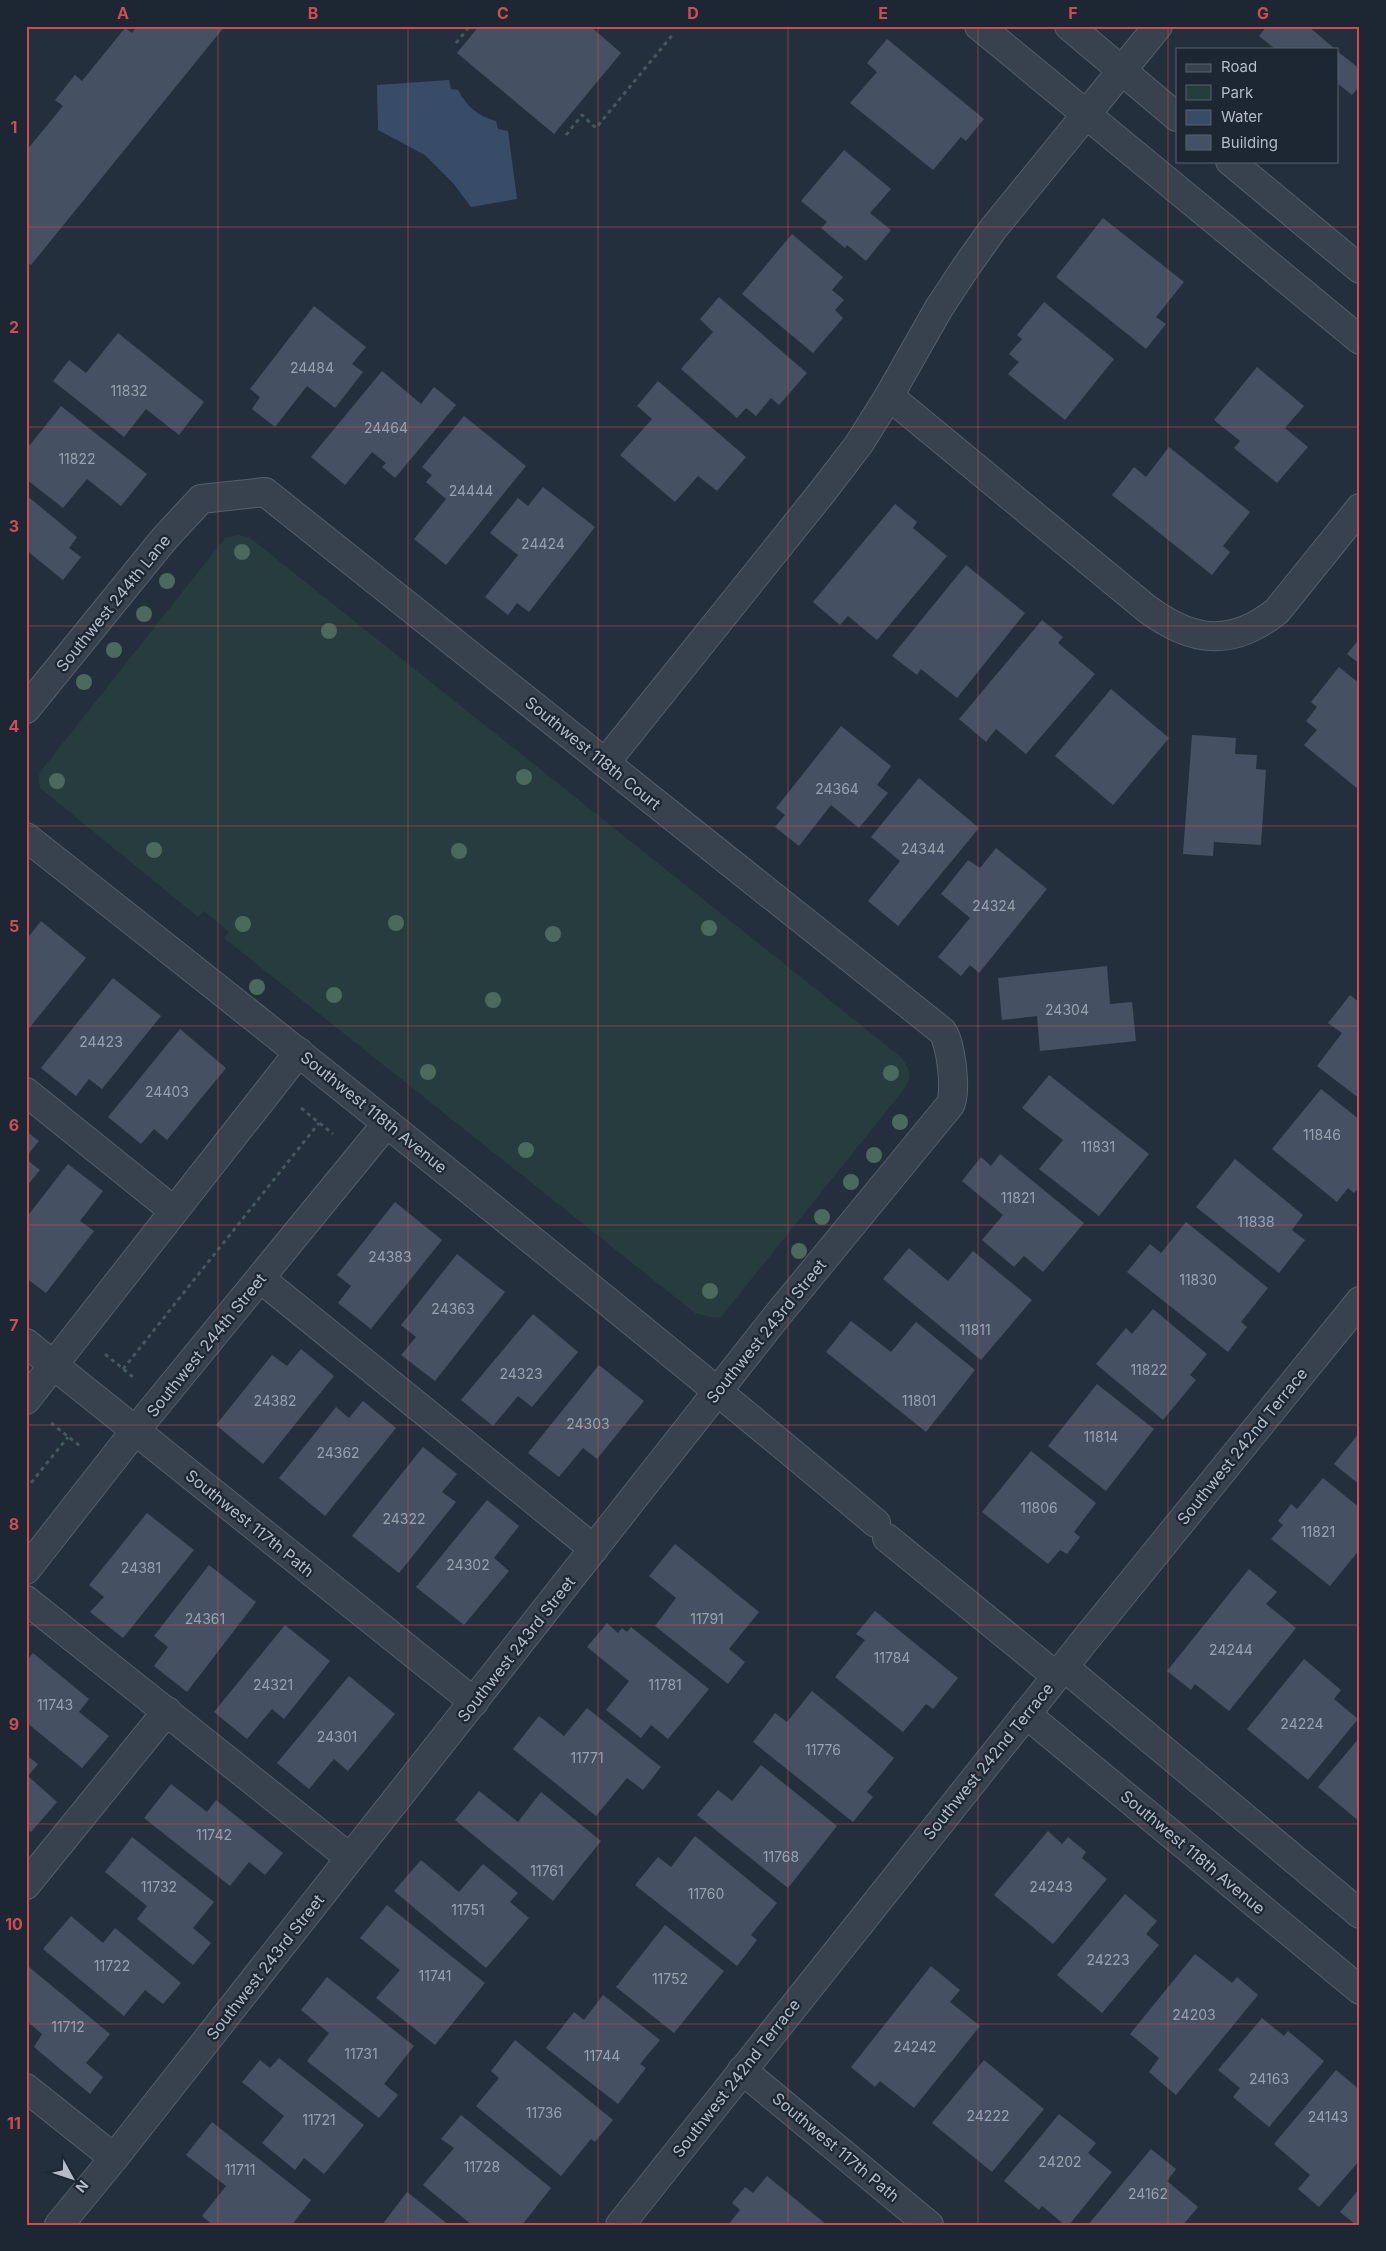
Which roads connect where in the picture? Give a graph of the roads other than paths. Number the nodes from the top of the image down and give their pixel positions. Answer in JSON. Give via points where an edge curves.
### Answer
{"nodes":[{"id":1,"x":979,"y":26,"type":"edge"},
{"id":2,"x":1068,"y":26,"type":"edge"},
{"id":3,"x":1158,"y":26,"type":"edge"},
{"id":4,"x":1121,"y":70,"type":"junction"},
{"id":5,"x":1085,"y":114,"type":"junction"},
{"id":6,"x":1176,"y":116,"type":"edge"},
{"id":7,"x":1231,"y":162,"type":"edge"},
{"id":8,"x":1360,"y":269,"type":"edge"},
{"id":9,"x":1360,"y":340,"type":"edge"},
{"id":10,"x":889,"y":396,"type":"junction"},
{"id":11,"x":201,"y":499,"type":"joint"},
{"id":12,"x":1360,"y":508,"type":"edge"},
{"id":13,"x":26,"y":709,"type":"edge"},
{"id":14,"x":605,"y":763,"type":"junction"},
{"id":15,"x":26,"y":837,"type":"edge"},
{"id":16,"x":299,"y":1052,"type":"junction"},
{"id":17,"x":951,"y":1067,"type":"joint"},
{"id":18,"x":26,"y":1092,"type":"edge"},
{"id":19,"x":387,"y":1123,"type":"junction"},
{"id":20,"x":174,"y":1211,"type":"junction"},
{"id":21,"x":261,"y":1279,"type":"junction"},
{"id":22,"x":1360,"y":1301,"type":"edge"},
{"id":23,"x":26,"y":1344,"type":"edge"},
{"id":24,"x":53,"y":1365,"type":"junction"},
{"id":25,"x":718,"y":1391,"type":"junction"},
{"id":26,"x":26,"y":1400,"type":"edge"},
{"id":27,"x":136,"y":1431,"type":"junction"},
{"id":28,"x":594,"y":1549,"type":"junction"},
{"id":29,"x":26,"y":1570,"type":"edge"},
{"id":30,"x":26,"y":1600,"type":"edge"},
{"id":31,"x":1060,"y":1671,"type":"junction"},
{"id":32,"x":474,"y":1702,"type":"junction"},
{"id":33,"x":166,"y":1711,"type":"junction"},
{"id":34,"x":1026,"y":1714,"type":"junction"},
{"id":35,"x":350,"y":1858,"type":"junction"},
{"id":36,"x":26,"y":1885,"type":"edge"},
{"id":37,"x":1360,"y":1914,"type":"edge"},
{"id":38,"x":1360,"y":1990,"type":"edge"},
{"id":39,"x":742,"y":2070,"type":"junction"},
{"id":40,"x":26,"y":2088,"type":"edge"},
{"id":41,"x":114,"y":2158,"type":"junction"},
{"id":42,"x":59,"y":2225,"type":"edge"},
{"id":43,"x":620,"y":2225,"type":"edge"},
{"id":44,"x":929,"y":2225,"type":"edge"}],
"edges":[{"from":1,"to":5,"type":"street"},
{"from":2,"to":4,"type":"street"},
{"from":3,"to":4,"type":"street"},
{"from":4,"to":5,"type":"street"},
{"from":4,"to":6,"type":"street"},
{"from":5,"to":9,"type":"street"},
{"from":5,"to":10,"type":"street","via":[[966,267]]},
{"from":7,"to":8,"type":"street"},
{"from":10,"to":12,"type":"street","via":[[1146,608],[1181,631],[1227,635],[1255,627],[1266,620],[1277,611]]},
{"from":10,"to":14,"type":"street","via":[[824,491]]},
{"from":11,"to":13,"type":"street","name":"Southwest 244th Lane","via":[[164,539]]},
{"from":11,"to":14,"type":"street","name":"Southwest 118th Court","via":[[265,492]]},
{"from":14,"to":17,"type":"street","name":"Southwest 118th Court","via":[[942,1031],[946,1035]]},
{"from":15,"to":16,"type":"street","name":"Southwest 118th Avenue"},
{"from":16,"to":19,"type":"street","name":"Southwest 118th Avenue"},
{"from":16,"to":20,"type":"street"},
{"from":17,"to":25,"type":"street","name":"Southwest 243rd Street","via":[[954,1094],[950,1105]]},
{"from":18,"to":20,"type":"street"},
{"from":19,"to":21,"type":"street","name":"Southwest 244th Street"},
{"from":19,"to":25,"type":"street","name":"Southwest 118th Avenue"},
{"from":20,"to":24,"type":"street"},
{"from":21,"to":27,"type":"street","name":"Southwest 244th Street"},
{"from":21,"to":28,"type":"street"},
{"from":22,"to":31,"type":"street","name":"Southwest 242nd Terrace"},
{"from":23,"to":24,"type":"street","name":"Southwest 117th Path"},
{"from":24,"to":26,"type":"street"},
{"from":24,"to":27,"type":"street","name":"Southwest 117th Path"},
{"from":25,"to":28,"type":"street","name":"Southwest 243rd Street"},
{"from":25,"to":31,"type":"street","name":"Southwest 118th Avenue","via":[[882,1531]]},
{"from":27,"to":29,"type":"street","name":"Southwest 244th Street"},
{"from":27,"to":32,"type":"street","name":"Southwest 117th Path"},
{"from":28,"to":32,"type":"street","name":"Southwest 243rd Street"},
{"from":30,"to":33,"type":"street"},
{"from":31,"to":34,"type":"street","name":"Southwest 242nd Terrace"},
{"from":31,"to":37,"type":"street"},
{"from":32,"to":35,"type":"street","name":"Southwest 243rd Street"},
{"from":33,"to":35,"type":"street"},
{"from":33,"to":36,"type":"street"},
{"from":34,"to":38,"type":"street","name":"Southwest 118th Avenue"},
{"from":34,"to":39,"type":"street","name":"Southwest 242nd Terrace"},
{"from":35,"to":41,"type":"street","name":"Southwest 243rd Street"},
{"from":39,"to":43,"type":"street","name":"Southwest 242nd Terrace"},
{"from":39,"to":44,"type":"street","name":"Southwest 117th Path"},
{"from":40,"to":41,"type":"street"},
{"from":41,"to":42,"type":"street","name":"Southwest 243rd Street"}]}
